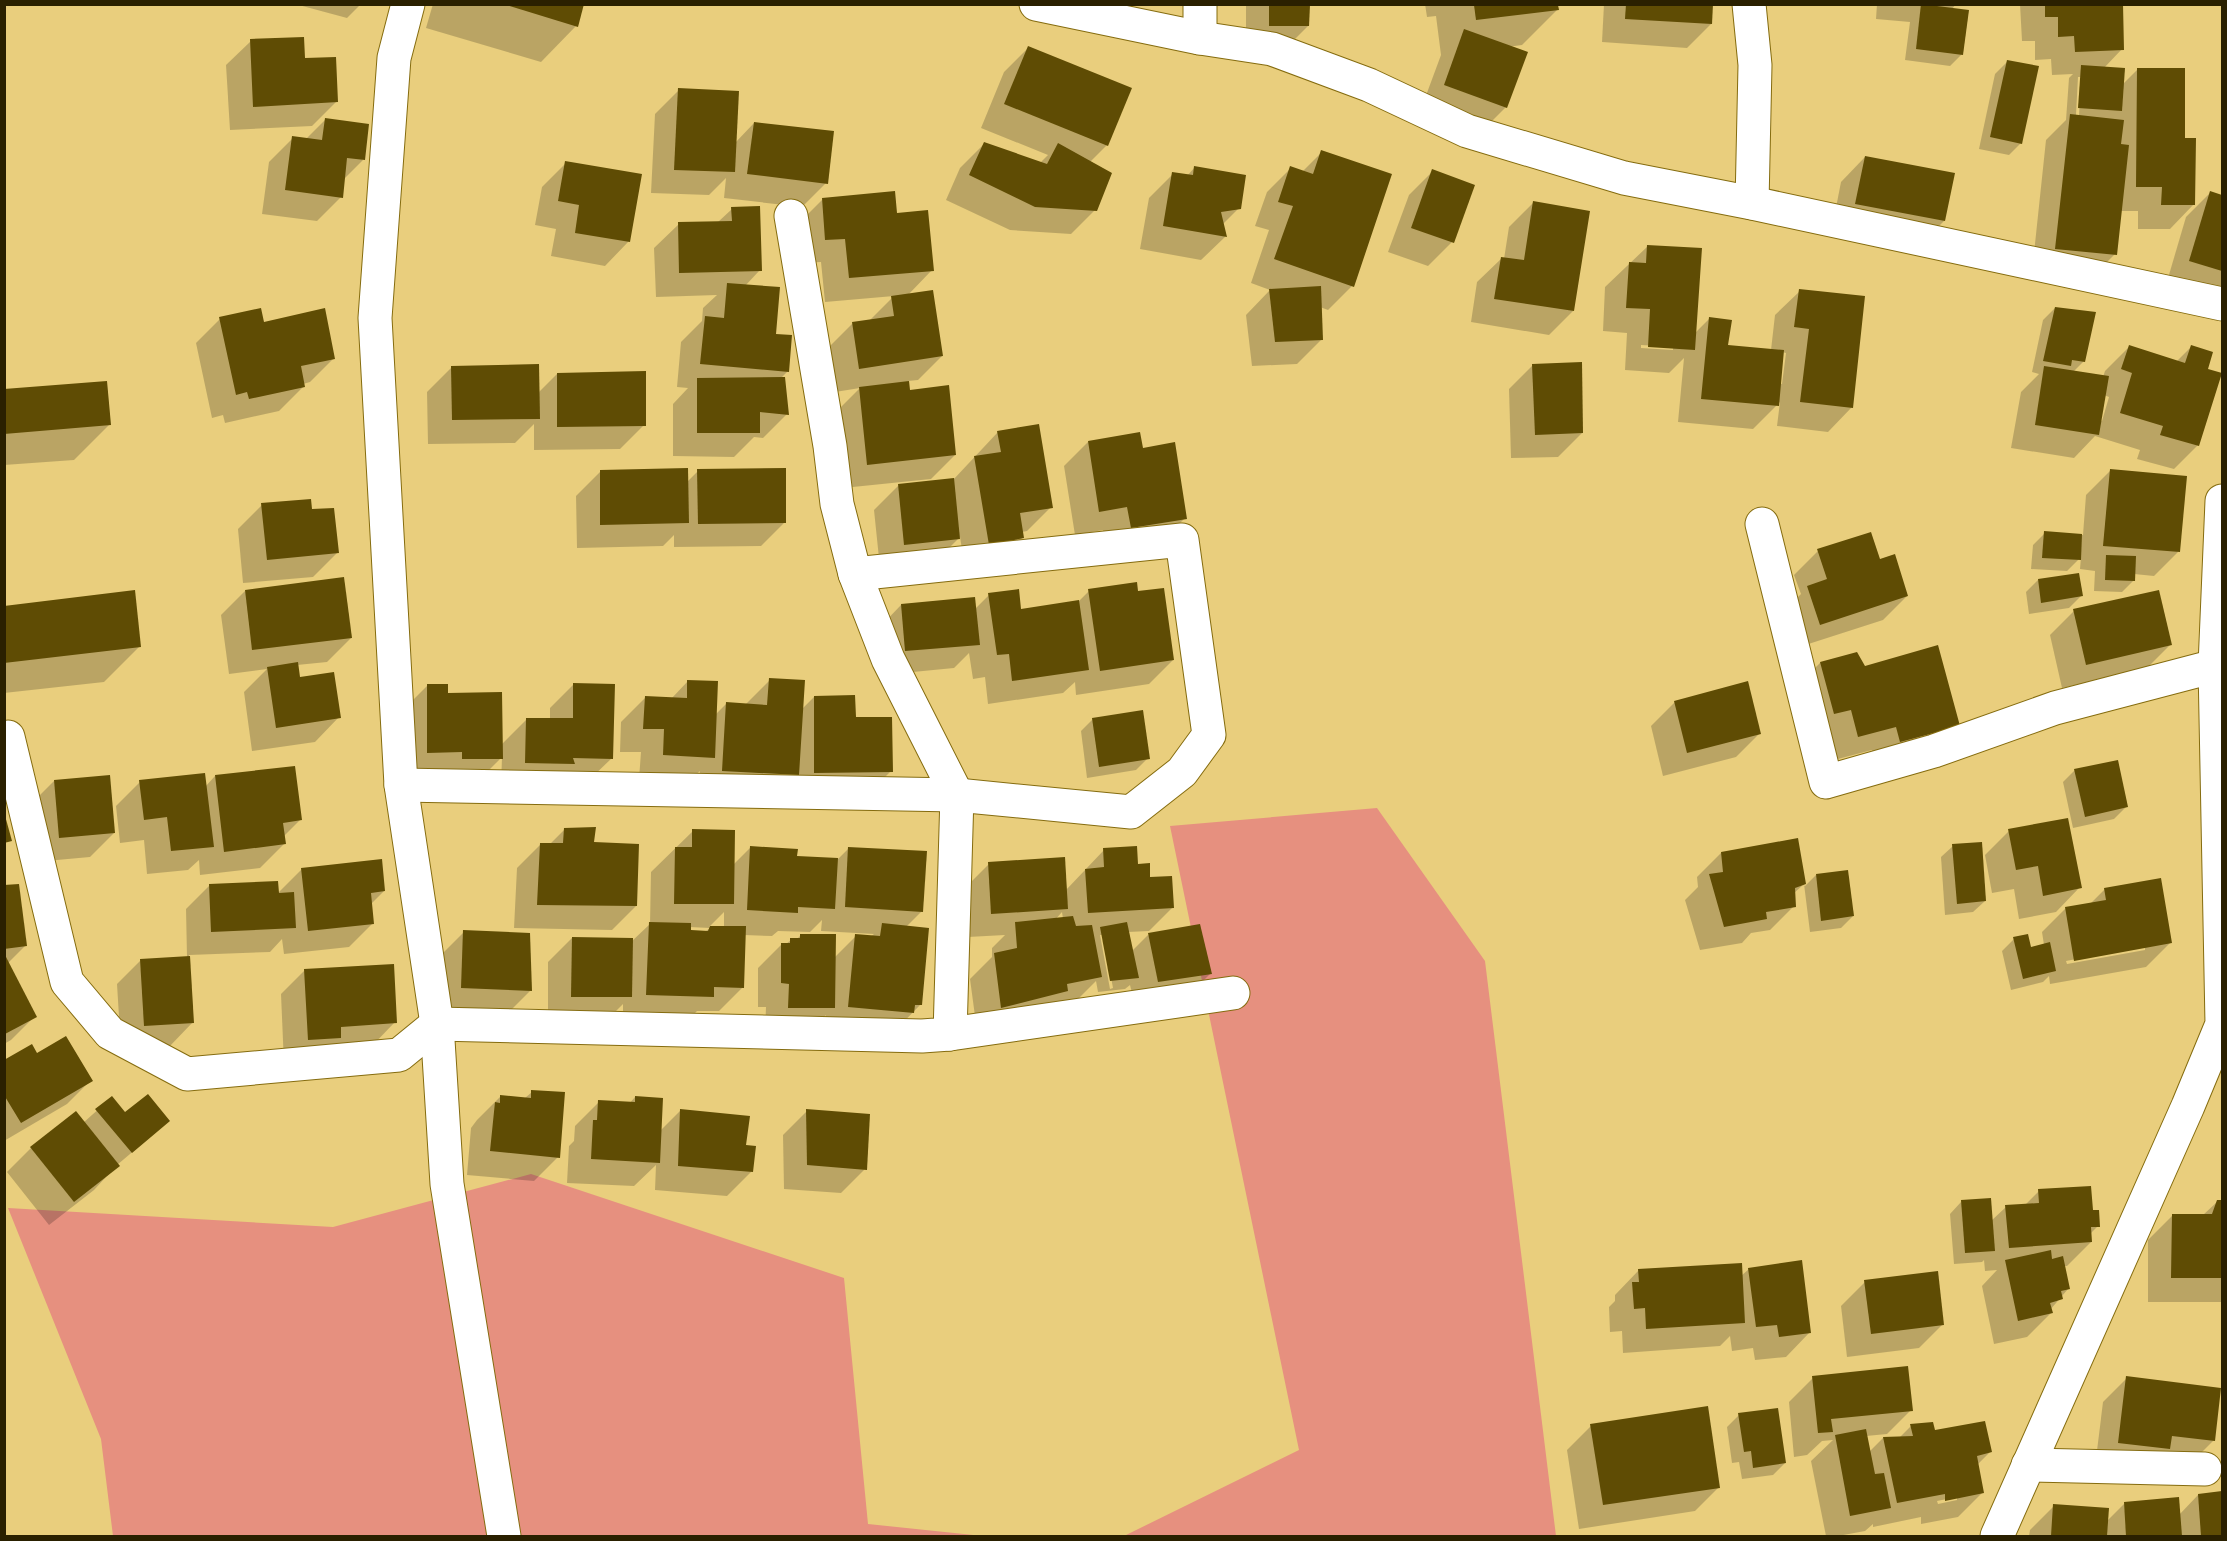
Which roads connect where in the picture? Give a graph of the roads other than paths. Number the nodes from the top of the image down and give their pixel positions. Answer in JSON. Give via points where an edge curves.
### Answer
{"nodes":[{"id":1,"x":408,"y":4,"type":"edge"},
{"id":2,"x":1036,"y":4,"type":"edge"},
{"id":3,"x":1200,"y":4,"type":"edge"},
{"id":4,"x":1749,"y":4,"type":"edge"},
{"id":5,"x":1200,"y":38,"type":"junction"},
{"id":6,"x":1752,"y":203,"type":"junction"},
{"id":7,"x":791,"y":216,"type":"dead end"},
{"id":8,"x":2223,"y":304,"type":"edge"},
{"id":9,"x":2223,"y":501,"type":"edge"},
{"id":10,"x":1762,"y":524,"type":"dead end"},
{"id":11,"x":855,"y":574,"type":"junction"},
{"id":12,"x":2215,"y":666,"type":"junction"},
{"id":13,"x":8,"y":736,"type":"dead end"},
{"id":14,"x":401,"y":785,"type":"junction"},
{"id":15,"x":957,"y":795,"type":"junction"},
{"id":16,"x":1233,"y":993,"type":"dead end"},
{"id":17,"x":437,"y":1024,"type":"junction"},
{"id":18,"x":2222,"y":1024,"type":"edge"},
{"id":19,"x":950,"y":1034,"type":"junction"},
{"id":20,"x":2028,"y":1465,"type":"junction"},
{"id":21,"x":2205,"y":1469,"type":"dead end"},
{"id":22,"x":504,"y":1536,"type":"edge"},
{"id":23,"x":1997,"y":1536,"type":"edge"}],
"edges":[{"from":1,"to":14,"type":"street","via":[[394,58],[375,318]]},
{"from":2,"to":5,"type":"street"},
{"from":3,"to":5,"type":"street"},
{"from":4,"to":6,"type":"street","via":[[1755,65]]},
{"from":5,"to":6,"type":"street","via":[[1272,49],[1478,134],[1624,178]]},
{"from":6,"to":8,"type":"street"},
{"from":7,"to":11,"type":"street","via":[[837,504]]},
{"from":9,"to":12,"type":"street"},
{"from":10,"to":12,"type":"street","via":[[1826,782],[1934,752],[2055,708]]},
{"from":11,"to":15,"type":"street","via":[[888,659]]},
{"from":11,"to":15,"type":"street","via":[[1182,540],[1209,735],[1182,772],[1131,812]]},
{"from":12,"to":18,"type":"street"},
{"from":13,"to":17,"type":"street","via":[[67,982],[110,1033],[187,1074],[399,1055]]},
{"from":14,"to":15,"type":"street"},
{"from":14,"to":17,"type":"street"},
{"from":15,"to":19,"type":"street"},
{"from":16,"to":19,"type":"street"},
{"from":17,"to":19,"type":"street"},
{"from":17,"to":22,"type":"street","via":[[447,1184]]},
{"from":18,"to":20,"type":"street"},
{"from":20,"to":21,"type":"street"},
{"from":20,"to":23,"type":"street"}]}
